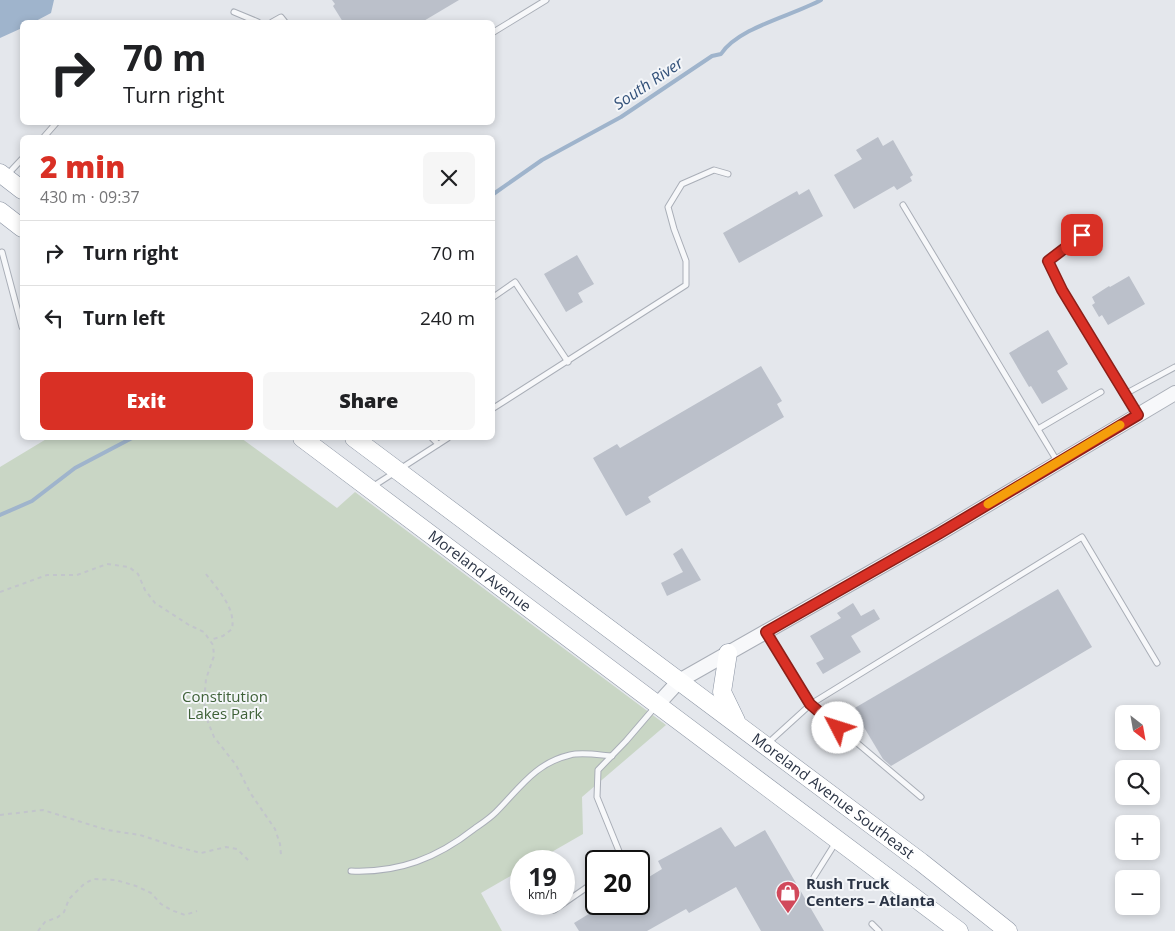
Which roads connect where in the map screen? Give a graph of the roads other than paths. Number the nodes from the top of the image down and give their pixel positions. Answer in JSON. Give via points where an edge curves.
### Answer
{"nodes":[{"id":1,"x":546,"y":0,"type":"edge"},
{"id":2,"x":234,"y":12,"type":"dead end"},
{"id":3,"x":253,"y":20,"type":"edge"},
{"id":4,"x":495,"y":31,"type":"edge"},
{"id":5,"x":54,"y":125,"type":"edge"},
{"id":6,"x":45,"y":135,"type":"edge"},
{"id":7,"x":20,"y":161,"type":"edge"},
{"id":8,"x":728,"y":174,"type":"dead end"},
{"id":9,"x":2,"y":178,"type":"edge"},
{"id":10,"x":20,"y":189,"type":"edge"},
{"id":11,"x":903,"y":205,"type":"dead end"},
{"id":12,"x":0,"y":212,"type":"edge"},
{"id":13,"x":20,"y":227,"type":"edge"},
{"id":14,"x":1082,"y":235,"type":"dead end"},
{"id":15,"x":2,"y":252,"type":"dead end"},
{"id":16,"x":495,"y":296,"type":"edge"},
{"id":17,"x":20,"y":320,"type":"edge"},
{"id":18,"x":568,"y":362,"type":"junction"},
{"id":19,"x":1175,"y":367,"type":"edge"},
{"id":20,"x":1101,"y":392,"type":"dead end"},
{"id":21,"x":1175,"y":392,"type":"edge"},
{"id":22,"x":1125,"y":394,"type":"junction"},
{"id":23,"x":495,"y":407,"type":"edge"},
{"id":24,"x":1138,"y":415,"type":"junction"},
{"id":25,"x":1038,"y":429,"type":"junction"},
{"id":26,"x":305,"y":440,"type":"edge"},
{"id":27,"x":357,"y":440,"type":"edge"},
{"id":28,"x":434,"y":440,"type":"edge"},
{"id":29,"x":445,"y":440,"type":"edge"},
{"id":30,"x":438,"y":444,"type":"junction"},
{"id":31,"x":1057,"y":462,"type":"junction"},
{"id":32,"x":397,"y":470,"type":"junction"},
{"id":33,"x":369,"y":488,"type":"junction"},
{"id":34,"x":766,"y":632,"type":"junction"},
{"id":35,"x":728,"y":653,"type":"junction"},
{"id":36,"x":1157,"y":664,"type":"dead end"},
{"id":37,"x":679,"y":681,"type":"junction"},
{"id":38,"x":658,"y":704,"type":"junction"},
{"id":39,"x":810,"y":704,"type":"junction"},
{"id":40,"x":739,"y":726,"type":"junction"},
{"id":41,"x":765,"y":746,"type":"junction"},
{"id":42,"x":612,"y":756,"type":"junction"},
{"id":43,"x":921,"y":797,"type":"dead end"},
{"id":44,"x":838,"y":839,"type":"junction"},
{"id":45,"x":619,"y":850,"type":"edge"},
{"id":46,"x":351,"y":872,"type":"dead end"},
{"id":47,"x":814,"y":877,"type":"dead end"},
{"id":48,"x":872,"y":924,"type":"dead end"},
{"id":49,"x":879,"y":931,"type":"edge"},
{"id":50,"x":959,"y":931,"type":"edge"},
{"id":51,"x":1008,"y":931,"type":"edge"}],
"edges":[{"from":1,"to":4,"type":"lane"},
{"from":2,"to":3,"type":"lane"},
{"from":5,"to":6,"type":"lane"},
{"from":7,"to":9,"type":"lane"},
{"from":8,"to":18,"type":"lane","via":[[714,170],[682,184],[668,207],[686,261],[686,285]]},
{"from":9,"to":10,"type":"highway"},
{"from":11,"to":25,"type":"lane"},
{"from":12,"to":13,"type":"highway"},
{"from":14,"to":22,"type":"lane","via":[[1048,261]]},
{"from":15,"to":17,"type":"lane"},
{"from":16,"to":18,"type":"lane","via":[[515,282]]},
{"from":18,"to":23,"type":"lane"},
{"from":19,"to":22,"type":"lane"},
{"from":20,"to":25,"type":"lane"},
{"from":21,"to":24,"type":"street"},
{"from":22,"to":24,"type":"lane"},
{"from":24,"to":31,"type":"street"},
{"from":25,"to":31,"type":"lane"},
{"from":26,"to":33,"type":"highway","name":"Moreland Avenue"},
{"from":27,"to":32,"type":"highway","name":"Moreland Avenue"},
{"from":28,"to":30,"type":"lane"},
{"from":29,"to":30,"type":"lane"},
{"from":30,"to":32,"type":"lane"},
{"from":31,"to":34,"type":"street"},
{"from":32,"to":33,"type":"lane"},
{"from":32,"to":37,"type":"highway","name":"Moreland Avenue"},
{"from":33,"to":38,"type":"highway","name":"Moreland Avenue"},
{"from":34,"to":35,"type":"street"},
{"from":34,"to":39,"type":"lane"},
{"from":35,"to":37,"type":"street"},
{"from":35,"to":40,"type":"highway","via":[[722,692]]},
{"from":36,"to":39,"type":"lane","via":[[1082,537]]},
{"from":37,"to":38,"type":"street"},
{"from":37,"to":40,"type":"highway","name":"Moreland Avenue Southeast"},
{"from":38,"to":42,"type":"lane"},
{"from":38,"to":44,"type":"highway","name":"Moreland Avenue Southeast"},
{"from":39,"to":41,"type":"lane"},
{"from":39,"to":43,"type":"lane"},
{"from":40,"to":41,"type":"highway","name":"Moreland Avenue Southeast"},
{"from":41,"to":51,"type":"highway","name":"Moreland Avenue Southeast"},
{"from":42,"to":45,"type":"lane","via":[[598,770],[597,797]]},
{"from":42,"to":46,"type":"lane","via":[[572,754],[549,762],[520,784],[495,813],[427,859],[392,870]]},
{"from":44,"to":47,"type":"lane"},
{"from":44,"to":50,"type":"highway","name":"Moreland Avenue Southeast"},
{"from":48,"to":49,"type":"lane"}]}
